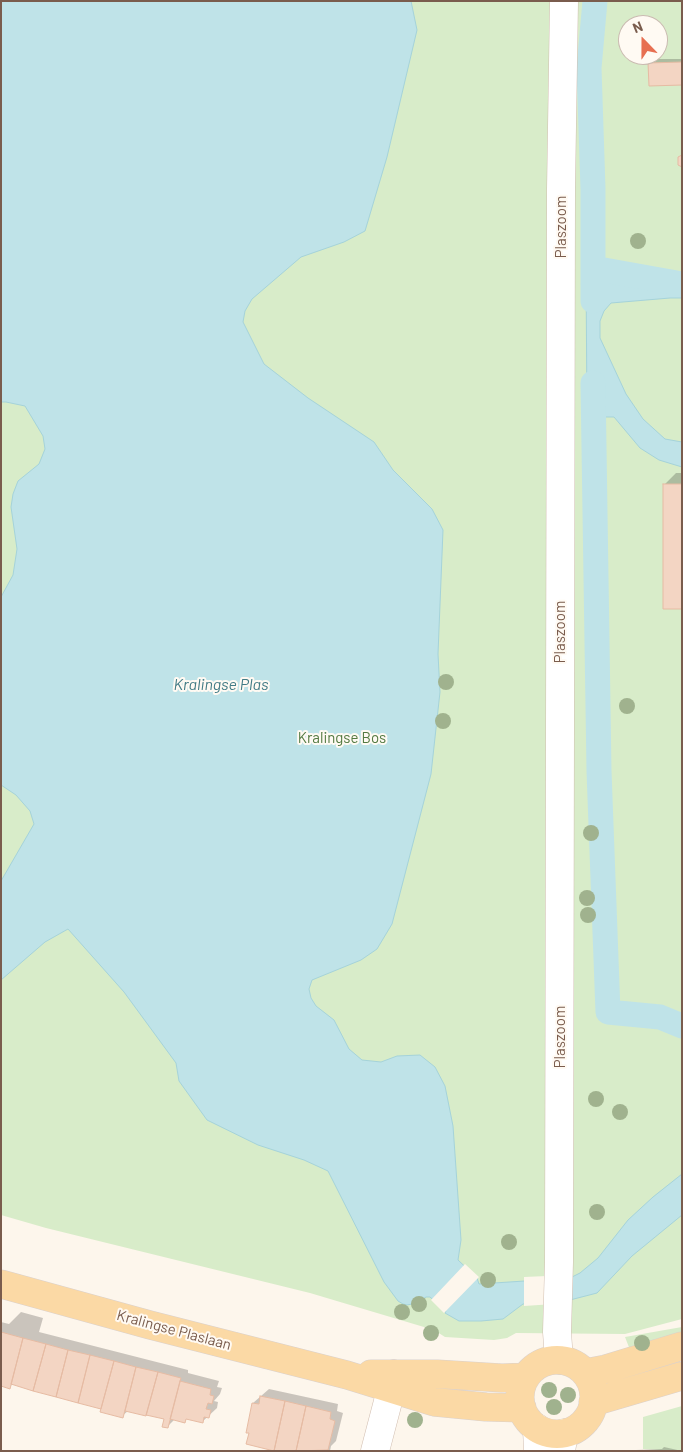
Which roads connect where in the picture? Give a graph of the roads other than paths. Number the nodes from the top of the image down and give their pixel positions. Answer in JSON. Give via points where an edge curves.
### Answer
{"nodes":[{"id":1,"x":564,"y":1,"type":"edge"},
{"id":2,"x":1,"y":1284,"type":"edge"},
{"id":3,"x":682,"y":1346,"type":"edge"},
{"id":4,"x":558,"y":1360,"type":"junction"},
{"id":5,"x":585,"y":1372,"type":"junction"},
{"id":6,"x":682,"y":1376,"type":"edge"},
{"id":7,"x":526,"y":1377,"type":"junction"},
{"id":8,"x":392,"y":1382,"type":"junction"},
{"id":9,"x":594,"y":1402,"type":"junction"},
{"id":10,"x":532,"y":1429,"type":"edge"},
{"id":11,"x":563,"y":1442,"type":"edge"},
{"id":12,"x":375,"y":1451,"type":"edge"}],
"edges":[{"from":1,"to":4,"type":"street","name":"Plaszoom"},
{"from":2,"to":8,"type":"main road","name":"Kralingse Plaslaan","via":[[346,1375]]},
{"from":3,"to":5,"type":"main road","via":[[606,1369]]},
{"from":4,"to":5,"type":"main road"},
{"from":4,"to":7,"type":"main road","via":[[540,1364]]},
{"from":5,"to":9,"type":"main road","via":[[594,1392]]},
{"from":6,"to":9,"type":"main road"},
{"from":7,"to":8,"type":"main road","name":"Kralingse Plaslaan","via":[[437,1374]]},
{"from":7,"to":10,"type":"main road","via":[[521,1392]]},
{"from":8,"to":10,"type":"main road","name":"Kralingse Plaslaan","via":[[434,1402],[486,1407]]},
{"from":8,"to":12,"type":"street"},
{"from":9,"to":11,"type":"main road","via":[[584,1422]]},
{"from":10,"to":11,"type":"main road","via":[[555,1434]]}]}
